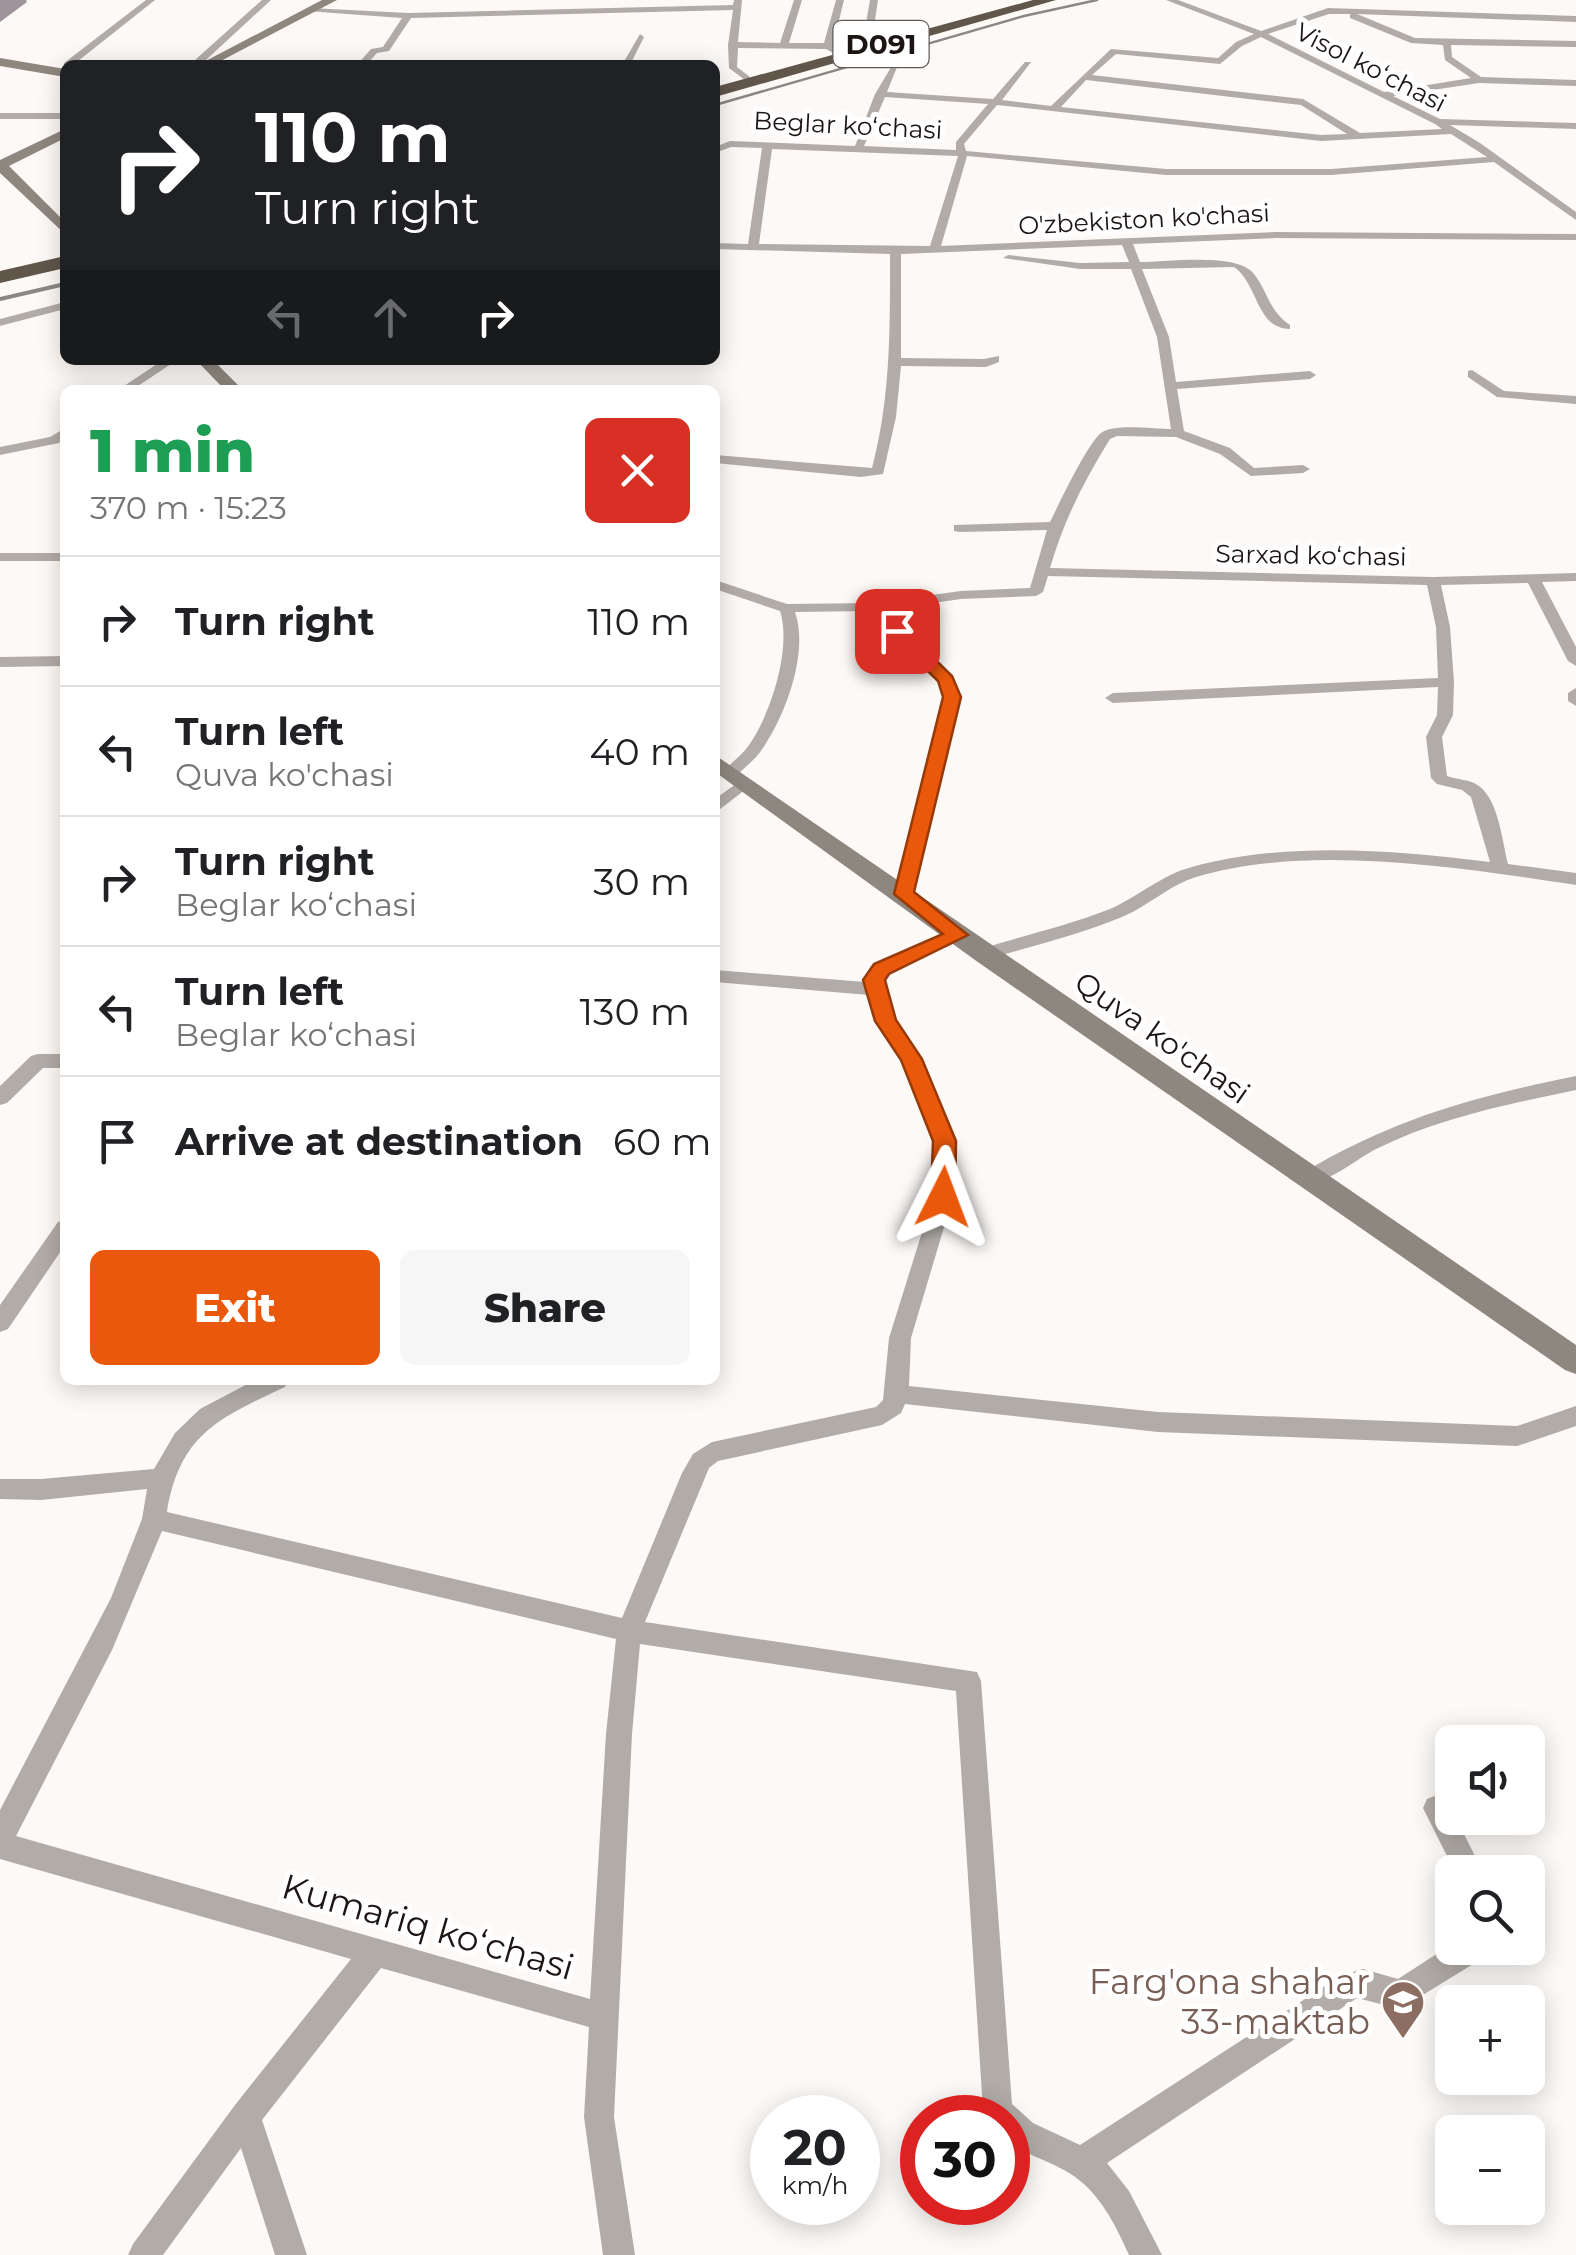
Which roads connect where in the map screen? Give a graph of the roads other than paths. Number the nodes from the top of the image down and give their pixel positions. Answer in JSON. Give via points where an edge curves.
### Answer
{"nodes":[{"id":1,"x":151,"y":0,"type":"edge"},
{"id":2,"x":267,"y":0,"type":"edge"},
{"id":3,"x":331,"y":0,"type":"edge"},
{"id":4,"x":798,"y":0,"type":"edge"},
{"id":5,"x":840,"y":0,"type":"edge"},
{"id":6,"x":874,"y":0,"type":"edge"},
{"id":7,"x":1026,"y":0,"type":"edge"},
{"id":8,"x":1049,"y":0,"type":"edge"},
{"id":9,"x":1170,"y":0,"type":"edge"},
{"id":10,"x":738,"y":4,"type":"edge"},
{"id":11,"x":310,"y":10,"type":"junction"},
{"id":12,"x":1342,"y":11,"type":"junction"},
{"id":13,"x":408,"y":16,"type":"junction"},
{"id":14,"x":1576,"y":20,"type":"edge"},
{"id":15,"x":1260,"y":34,"type":"junction"},
{"id":16,"x":640,"y":37,"type":"dead end"},
{"id":17,"x":878,"y":40,"type":"junction"},
{"id":18,"x":1414,"y":42,"type":"junction"},
{"id":19,"x":1447,"y":43,"type":"junction"},
{"id":20,"x":732,"y":44,"type":"junction"},
{"id":21,"x":1576,"y":44,"type":"edge"},
{"id":22,"x":784,"y":45,"type":"junction"},
{"id":23,"x":832,"y":49,"type":"junction"},
{"id":24,"x":1448,"y":58,"type":"junction"},
{"id":25,"x":75,"y":60,"type":"edge"},
{"id":26,"x":200,"y":60,"type":"edge"},
{"id":27,"x":214,"y":60,"type":"edge"},
{"id":28,"x":366,"y":60,"type":"edge"},
{"id":29,"x":628,"y":60,"type":"edge"},
{"id":30,"x":0,"y":62,"type":"edge"},
{"id":31,"x":1028,"y":64,"type":"dead end"},
{"id":32,"x":893,"y":67,"type":"dead end"},
{"id":33,"x":60,"y":69,"type":"edge"},
{"id":34,"x":745,"y":76,"type":"junction"},
{"id":35,"x":1084,"y":77,"type":"junction"},
{"id":36,"x":1479,"y":80,"type":"junction"},
{"id":37,"x":1576,"y":83,"type":"edge"},
{"id":38,"x":720,"y":86,"type":"edge"},
{"id":39,"x":720,"y":87,"type":"edge"},
{"id":40,"x":880,"y":94,"type":"junction"},
{"id":41,"x":1386,"y":94,"type":"junction"},
{"id":42,"x":993,"y":102,"type":"junction"},
{"id":43,"x":1054,"y":108,"type":"junction"},
{"id":44,"x":0,"y":116,"type":"edge"},
{"id":45,"x":60,"y":116,"type":"edge"},
{"id":46,"x":1438,"y":122,"type":"junction"},
{"id":47,"x":1576,"y":126,"type":"edge"},
{"id":48,"x":1452,"y":131,"type":"junction"},
{"id":49,"x":60,"y":135,"type":"edge"},
{"id":50,"x":1358,"y":136,"type":"junction"},
{"id":51,"x":767,"y":146,"type":"junction"},
{"id":52,"x":720,"y":148,"type":"edge"},
{"id":53,"x":858,"y":150,"type":"junction"},
{"id":54,"x":963,"y":155,"type":"junction"},
{"id":55,"x":1496,"y":159,"type":"junction"},
{"id":56,"x":0,"y":166,"type":"edge"},
{"id":57,"x":1576,"y":217,"type":"edge"},
{"id":58,"x":60,"y":225,"type":"edge"},
{"id":59,"x":1576,"y":238,"type":"edge"},
{"id":60,"x":1126,"y":243,"type":"junction"},
{"id":61,"x":720,"y":246,"type":"edge"},
{"id":62,"x":754,"y":248,"type":"junction"},
{"id":63,"x":934,"y":250,"type":"junction"},
{"id":64,"x":971,"y":250,"type":"junction"},
{"id":65,"x":895,"y":251,"type":"junction"},
{"id":66,"x":60,"y":263,"type":"edge"},
{"id":67,"x":1135,"y":264,"type":"junction"},
{"id":68,"x":60,"y":271,"type":"edge"},
{"id":69,"x":0,"y":277,"type":"edge"},
{"id":70,"x":0,"y":285,"type":"edge"},
{"id":71,"x":60,"y":306,"type":"edge"},
{"id":72,"x":0,"y":324,"type":"edge"},
{"id":73,"x":1286,"y":327,"type":"dead end"},
{"id":74,"x":994,"y":358,"type":"dead end"},
{"id":75,"x":896,"y":362,"type":"junction"},
{"id":76,"x":163,"y":365,"type":"edge"},
{"id":77,"x":209,"y":365,"type":"edge"},
{"id":78,"x":1472,"y":374,"type":"dead end"},
{"id":79,"x":1310,"y":375,"type":"dead end"},
{"id":80,"x":132,"y":385,"type":"edge"},
{"id":81,"x":230,"y":385,"type":"edge"},
{"id":82,"x":1173,"y":386,"type":"junction"},
{"id":83,"x":1576,"y":400,"type":"edge"},
{"id":84,"x":1178,"y":433,"type":"junction"},
{"id":85,"x":60,"y":438,"type":"edge"},
{"id":86,"x":0,"y":451,"type":"edge"},
{"id":87,"x":720,"y":460,"type":"edge"},
{"id":88,"x":1303,"y":468,"type":"dead end"},
{"id":89,"x":1055,"y":526,"type":"junction"},
{"id":90,"x":959,"y":528,"type":"dead end"},
{"id":91,"x":60,"y":557,"type":"edge"},
{"id":92,"x":0,"y":558,"type":"edge"},
{"id":93,"x":1044,"y":572,"type":"junction"},
{"id":94,"x":1576,"y":577,"type":"edge"},
{"id":95,"x":1534,"y":578,"type":"junction"},
{"id":96,"x":1434,"y":581,"type":"junction"},
{"id":97,"x":720,"y":586,"type":"edge"},
{"id":98,"x":873,"y":607,"type":"junction"},
{"id":99,"x":786,"y":608,"type":"junction"},
{"id":100,"x":60,"y":660,"type":"edge"},
{"id":101,"x":1576,"y":660,"type":"edge"},
{"id":102,"x":0,"y":662,"type":"edge"},
{"id":103,"x":1446,"y":682,"type":"junction"},
{"id":104,"x":1113,"y":698,"type":"dead end"},
{"id":105,"x":730,"y":773,"type":"edge"},
{"id":106,"x":720,"y":796,"type":"edge"},
{"id":107,"x":1500,"y":868,"type":"junction"},
{"id":108,"x":1576,"y":879,"type":"edge"},
{"id":109,"x":904,"y":894,"type":"junction"},
{"id":110,"x":958,"y":935,"type":"junction"},
{"id":111,"x":984,"y":954,"type":"junction"},
{"id":112,"x":720,"y":976,"type":"edge"},
{"id":113,"x":876,"y":989,"type":"junction"},
{"id":114,"x":60,"y":1061,"type":"edge"},
{"id":115,"x":1576,"y":1084,"type":"edge"},
{"id":116,"x":0,"y":1098,"type":"edge"},
{"id":117,"x":1308,"y":1178,"type":"junction"},
{"id":118,"x":60,"y":1235,"type":"edge"},
{"id":119,"x":0,"y":1323,"type":"edge"},
{"id":120,"x":1576,"y":1361,"type":"edge"},
{"id":121,"x":267,"y":1385,"type":"edge"},
{"id":122,"x":897,"y":1394,"type":"junction"},
{"id":123,"x":1576,"y":1416,"type":"edge"},
{"id":124,"x":162,"y":1478,"type":"junction"},
{"id":125,"x":0,"y":1489,"type":"edge"},
{"id":126,"x":154,"y":1518,"type":"junction"},
{"id":127,"x":629,"y":1630,"type":"junction"},
{"id":128,"x":0,"y":1841,"type":"edge"},
{"id":129,"x":377,"y":1950,"type":"junction"},
{"id":130,"x":1447,"y":1965,"type":"edge"},
{"id":131,"x":604,"y":2017,"type":"junction"},
{"id":132,"x":996,"y":2095,"type":"edge"},
{"id":133,"x":246,"y":2116,"type":"junction"},
{"id":134,"x":1030,"y":2138,"type":"edge"},
{"id":135,"x":1082,"y":2162,"type":"junction"},
{"id":136,"x":144,"y":2255,"type":"edge"},
{"id":137,"x":291,"y":2255,"type":"edge"},
{"id":138,"x":619,"y":2255,"type":"edge"},
{"id":139,"x":1146,"y":2255,"type":"edge"}],
"edges":[{"from":1,"to":25,"type":"street"},
{"from":2,"to":26,"type":"street"},
{"from":3,"to":11,"type":"main road"},
{"from":4,"to":22,"type":"street"},
{"from":5,"to":23,"type":"street"},
{"from":6,"to":17,"type":"street","via":[[868,34]]},
{"from":7,"to":17,"type":"highway","number":"D091"},
{"from":8,"to":39,"type":"highway","number":"D091"},
{"from":9,"to":15,"type":"street"},
{"from":10,"to":13,"type":"street"},
{"from":10,"to":20,"type":"street"},
{"from":11,"to":13,"type":"street"},
{"from":11,"to":27,"type":"main road"},
{"from":12,"to":14,"type":"street","name":"Visol koʻchasi"},
{"from":12,"to":15,"type":"street","name":"Visol koʻchasi"},
{"from":12,"to":18,"type":"street"},
{"from":13,"to":28,"type":"street","via":[[388,47]]},
{"from":15,"to":35,"type":"street","via":[[1220,61],[1114,51]]},
{"from":15,"to":41,"type":"street","name":"Visol koʻchasi"},
{"from":16,"to":29,"type":"street"},
{"from":17,"to":23,"type":"highway","number":"D091"},
{"from":18,"to":19,"type":"street"},
{"from":18,"to":24,"type":"street"},
{"from":19,"to":21,"type":"street"},
{"from":19,"to":24,"type":"street"},
{"from":20,"to":22,"type":"street"},
{"from":20,"to":34,"type":"street","via":[[733,68]]},
{"from":22,"to":23,"type":"street"},
{"from":23,"to":34,"type":"highway","number":"D091"},
{"from":24,"to":36,"type":"street"},
{"from":30,"to":33,"type":"main road"},
{"from":31,"to":42,"type":"street"},
{"from":32,"to":40,"type":"street"},
{"from":34,"to":38,"type":"highway","number":"D091"},
{"from":35,"to":43,"type":"street"},
{"from":35,"to":50,"type":"street","via":[[1303,102]]},
{"from":36,"to":37,"type":"street"},
{"from":36,"to":41,"type":"street"},
{"from":40,"to":42,"type":"street"},
{"from":40,"to":53,"type":"street"},
{"from":41,"to":46,"type":"street","name":"Visol koʻchasi"},
{"from":42,"to":43,"type":"street"},
{"from":42,"to":54,"type":"street","via":[[959,144]]},
{"from":43,"to":50,"type":"street","via":[[1321,138]]},
{"from":44,"to":45,"type":"street"},
{"from":46,"to":47,"type":"street"},
{"from":46,"to":48,"type":"street","name":"Visol koʻchasi"},
{"from":48,"to":50,"type":"street"},
{"from":48,"to":55,"type":"street","name":"Visol koʻchasi"},
{"from":49,"to":56,"type":"main road"},
{"from":51,"to":52,"type":"street","name":"Beglar koʻchasi"},
{"from":51,"to":53,"type":"street","name":"Beglar koʻchasi"},
{"from":51,"to":62,"type":"street"},
{"from":53,"to":54,"type":"street","name":"Beglar koʻchasi"},
{"from":54,"to":55,"type":"street","name":"Beglar koʻchasi","via":[[1209,172],[1331,172]]},
{"from":54,"to":63,"type":"street"},
{"from":55,"to":57,"type":"street","name":"Visol koʻchasi"},
{"from":56,"to":58,"type":"main road"},
{"from":59,"to":60,"type":"street","name":"O'zbekiston ko'chasi","via":[[1275,235]]},
{"from":60,"to":64,"type":"street","name":"O'zbekiston ko'chasi"},
{"from":60,"to":67,"type":"street"},
{"from":61,"to":62,"type":"street","name":"O'zbekiston ko'chasi"},
{"from":62,"to":65,"type":"street","name":"O'zbekiston ko'chasi"},
{"from":63,"to":64,"type":"street","name":"O'zbekiston ko'chasi"},
{"from":63,"to":65,"type":"street","name":"O'zbekiston ko'chasi"},
{"from":64,"to":67,"type":"street","via":[[1062,266]]},
{"from":65,"to":75,"type":"street"},
{"from":66,"to":69,"type":"highway"},
{"from":67,"to":73,"type":"street","via":[[1240,266],[1269,318]]},
{"from":67,"to":82,"type":"street","via":[[1163,337]]},
{"from":68,"to":70,"type":"highway"},
{"from":71,"to":72,"type":"street"},
{"from":74,"to":75,"type":"street"},
{"from":75,"to":87,"type":"street","via":[[878,471]]},
{"from":76,"to":80,"type":"street"},
{"from":77,"to":81,"type":"main road"},
{"from":78,"to":83,"type":"street","via":[[1501,394]]},
{"from":79,"to":82,"type":"street"},
{"from":82,"to":84,"type":"street"},
{"from":84,"to":88,"type":"street","via":[[1225,451],[1251,472]]},
{"from":84,"to":89,"type":"street","via":[[1107,434]]},
{"from":85,"to":86,"type":"street"},
{"from":89,"to":90,"type":"street"},
{"from":89,"to":93,"type":"street"},
{"from":91,"to":92,"type":"street"},
{"from":93,"to":96,"type":"street","name":"Sarxad koʻchasi"},
{"from":93,"to":98,"type":"street","via":[[1040,588],[1031,593]]},
{"from":94,"to":95,"type":"street","name":"Sarxad koʻchasi"},
{"from":95,"to":96,"type":"street","name":"Sarxad koʻchasi"},
{"from":95,"to":101,"type":"street"},
{"from":96,"to":103,"type":"street"},
{"from":97,"to":99,"type":"street"},
{"from":98,"to":99,"type":"street"},
{"from":98,"to":109,"type":"street","via":[[946,680],[952,697]]},
{"from":99,"to":105,"type":"street","via":[[791,632],[784,681],[756,748]]},
{"from":100,"to":102,"type":"street"},
{"from":103,"to":104,"type":"street"},
{"from":103,"to":107,"type":"street","via":[[1445,714],[1434,737],[1439,778],[1478,795]]},
{"from":105,"to":106,"type":"street"},
{"from":105,"to":109,"type":"main road","name":"Quva ko'chasi"},
{"from":107,"to":108,"type":"street"},
{"from":107,"to":111,"type":"street","via":[[1366,858],[1257,860],[1192,872],[1117,912]]},
{"from":109,"to":110,"type":"main road","name":"Quva ko'chasi"},
{"from":110,"to":111,"type":"main road","name":"Quva ko'chasi"},
{"from":110,"to":113,"type":"street","via":[[882,969]]},
{"from":111,"to":117,"type":"main road","name":"Quva ko'chasi"},
{"from":112,"to":113,"type":"street"},
{"from":113,"to":122,"type":"street","via":[[945,1141],[947,1161],[943,1197],[900,1338]]},
{"from":114,"to":116,"type":"street","via":[[38,1061]]},
{"from":115,"to":117,"type":"street","via":[[1423,1124]]},
{"from":117,"to":120,"type":"main road","name":"Quva ko'chasi"},
{"from":118,"to":119,"type":"street"},
{"from":121,"to":124,"type":"street","via":[[199,1420]]},
{"from":122,"to":123,"type":"street","via":[[1158,1422],[1517,1436]]},
{"from":122,"to":127,"type":"street","via":[[882,1415],[705,1456]]},
{"from":124,"to":125,"type":"street","via":[[41,1492]]},
{"from":124,"to":126,"type":"street"},
{"from":126,"to":127,"type":"street"},
{"from":126,"to":128,"type":"street","via":[[91,1666]]},
{"from":127,"to":131,"type":"street"},
{"from":127,"to":132,"type":"street","via":[[968,1681]]},
{"from":128,"to":129,"type":"street","name":"Kumariq koʻchasi"},
{"from":129,"to":131,"type":"street","name":"Kumariq koʻchasi"},
{"from":129,"to":133,"type":"street"},
{"from":130,"to":135,"type":"street","via":[[1400,1994],[1352,1985]]},
{"from":131,"to":138,"type":"street","via":[[599,2117]]},
{"from":133,"to":136,"type":"street"},
{"from":133,"to":137,"type":"street"},
{"from":134,"to":135,"type":"street"},
{"from":135,"to":139,"type":"street","via":[[1110,2190]]}]}
